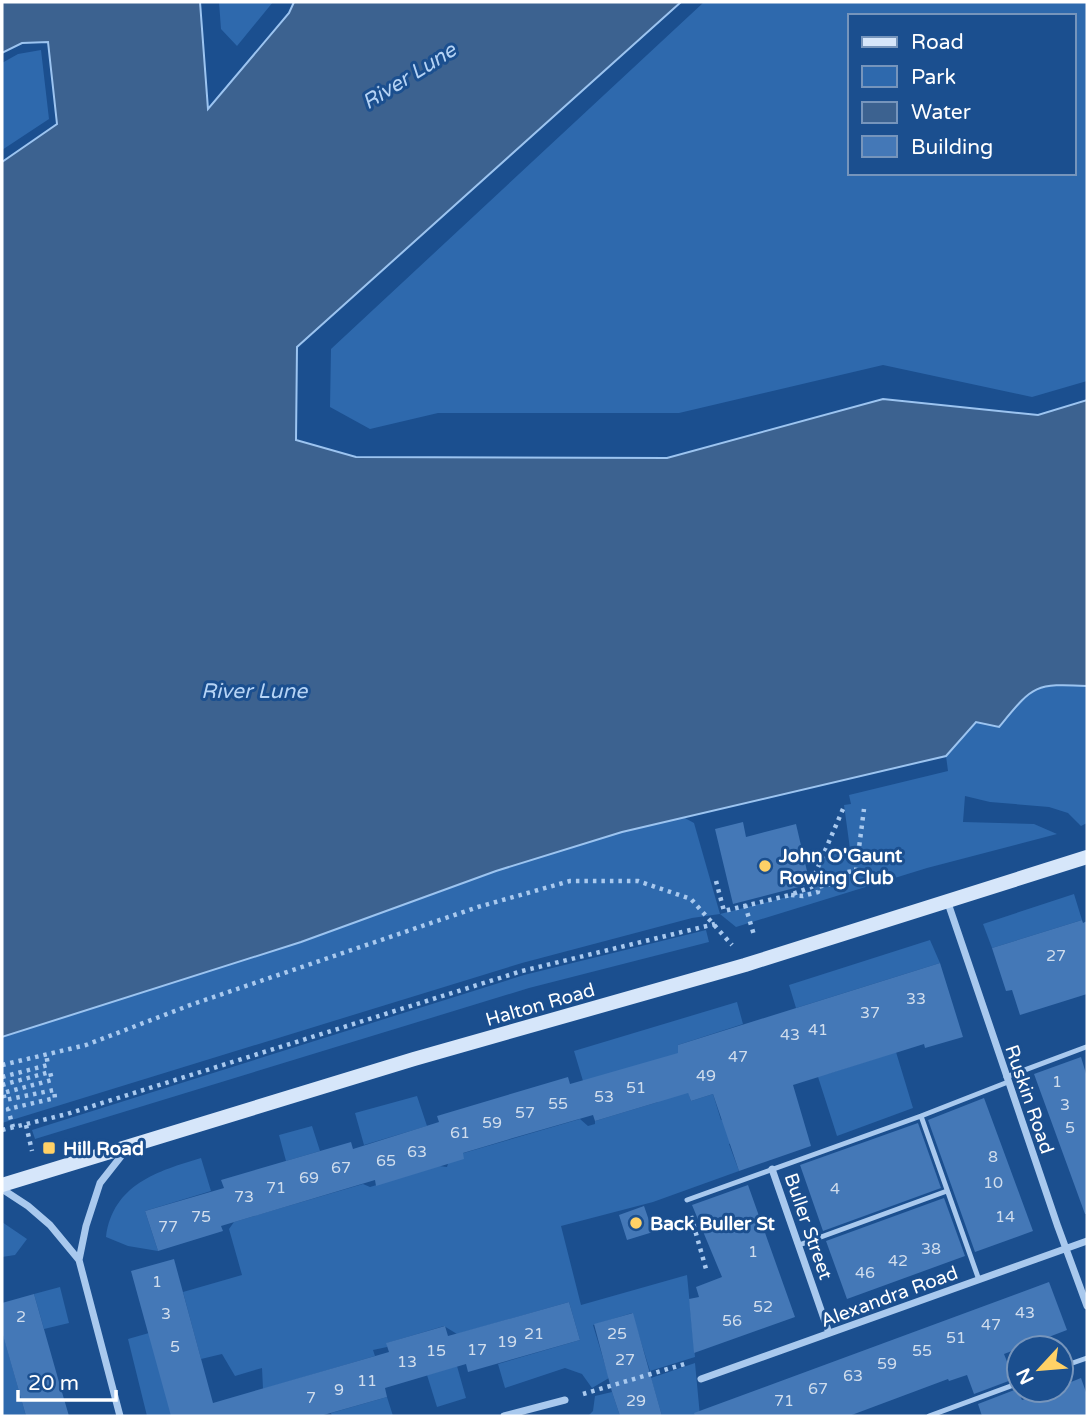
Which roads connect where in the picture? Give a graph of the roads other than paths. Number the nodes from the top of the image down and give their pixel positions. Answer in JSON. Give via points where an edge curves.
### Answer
{"nodes":[{"id":1,"x":1087,"y":857,"type":"edge"},
{"id":2,"x":947,"y":900,"type":"junction"},
{"id":3,"x":1086,"y":1047,"type":"edge"},
{"id":4,"x":1007,"y":1079,"type":"junction"},
{"id":5,"x":921,"y":1116,"type":"junction"},
{"id":6,"x":128,"y":1148,"type":"junction"},
{"id":7,"x":772,"y":1169,"type":"junction"},
{"id":8,"x":2,"y":1187,"type":"edge"},
{"id":9,"x":947,"y":1191,"type":"junction"},
{"id":10,"x":687,"y":1200,"type":"road end"},
{"id":11,"x":1087,"y":1241,"type":"edge"},
{"id":12,"x":799,"y":1245,"type":"junction"},
{"id":13,"x":1066,"y":1249,"type":"junction"},
{"id":14,"x":79,"y":1260,"type":"junction"},
{"id":15,"x":979,"y":1280,"type":"junction"},
{"id":16,"x":1087,"y":1306,"type":"edge"},
{"id":17,"x":829,"y":1333,"type":"junction"},
{"id":18,"x":701,"y":1379,"type":"dead end"},
{"id":19,"x":1005,"y":1388,"type":"edge"},
{"id":20,"x":565,"y":1400,"type":"dead end"},
{"id":21,"x":121,"y":1416,"type":"edge"},
{"id":22,"x":504,"y":1416,"type":"edge"},
{"id":23,"x":929,"y":1416,"type":"edge"}],
"edges":[{"from":1,"to":2,"type":"street","name":"Halton Road"},
{"from":2,"to":4,"type":"street","name":"Ruskin Road"},
{"from":2,"to":6,"type":"street","name":"Halton Road","via":[[745,965],[414,1059]]},
{"from":3,"to":4,"type":"lane"},
{"from":4,"to":5,"type":"lane"},
{"from":4,"to":13,"type":"street","name":"Ruskin Road"},
{"from":5,"to":7,"type":"lane"},
{"from":5,"to":9,"type":"lane"},
{"from":6,"to":8,"type":"street","name":"Halton Road"},
{"from":6,"to":14,"type":"street","via":[[100,1183]]},
{"from":7,"to":10,"type":"lane"},
{"from":7,"to":12,"type":"street","name":"Buller Street"},
{"from":8,"to":14,"type":"street","via":[[50,1225]]},
{"from":9,"to":12,"type":"lane"},
{"from":9,"to":15,"type":"lane"},
{"from":11,"to":13,"type":"street","name":"Alexandra Road"},
{"from":12,"to":17,"type":"street","name":"Buller Street"},
{"from":13,"to":15,"type":"street","name":"Alexandra Road"},
{"from":13,"to":16,"type":"street","name":"Ruskin Road"},
{"from":14,"to":21,"type":"street"},
{"from":15,"to":17,"type":"street","name":"Alexandra Road"},
{"from":17,"to":18,"type":"street","name":"Alexandra Road"},
{"from":19,"to":23,"type":"lane"},
{"from":20,"to":22,"type":"street"}]}
